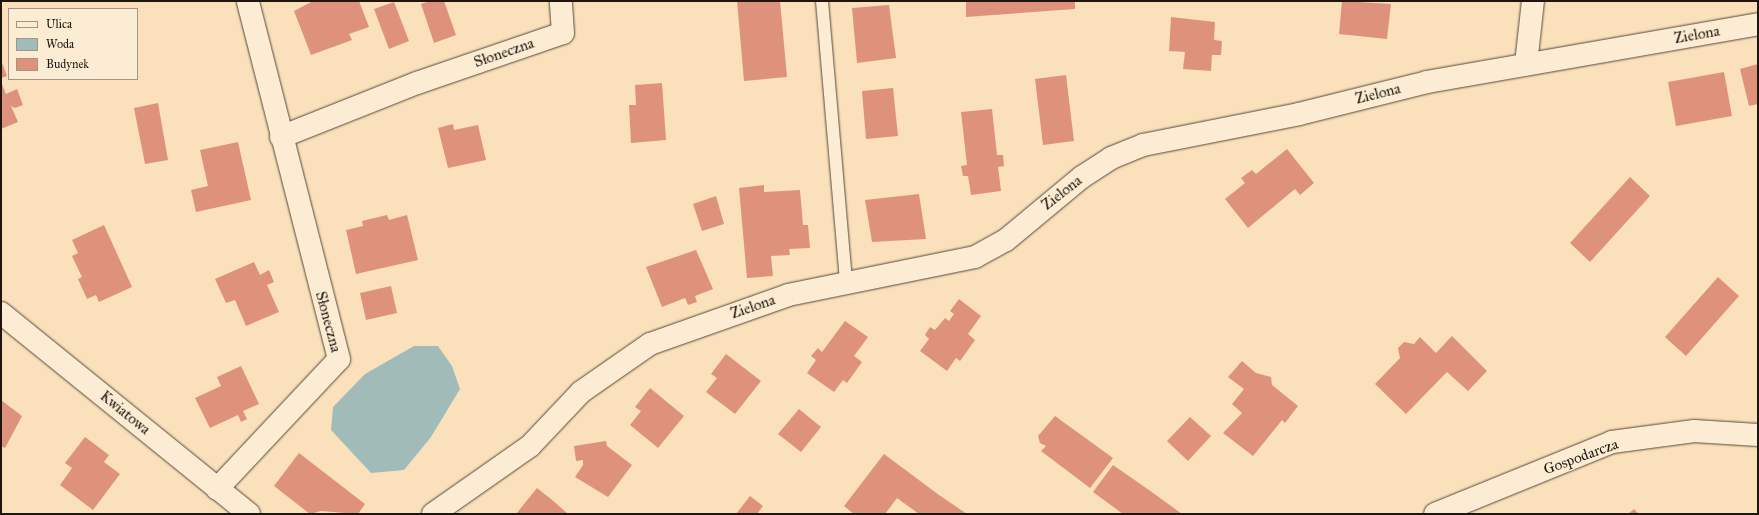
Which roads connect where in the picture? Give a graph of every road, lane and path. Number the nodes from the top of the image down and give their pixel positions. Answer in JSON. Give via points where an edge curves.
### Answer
{"nodes":[{"id":1,"x":248,"y":1,"type":"edge"},
{"id":2,"x":562,"y":1,"type":"edge"},
{"id":3,"x":822,"y":1,"type":"edge"},
{"id":4,"x":1533,"y":1,"type":"edge"},
{"id":5,"x":1758,"y":24,"type":"edge"},
{"id":6,"x":1526,"y":64,"type":"junction"},
{"id":7,"x":281,"y":137,"type":"junction"},
{"id":8,"x":846,"y":283,"type":"junction"},
{"id":9,"x":1,"y":313,"type":"edge"},
{"id":10,"x":1758,"y":435,"type":"edge"},
{"id":11,"x":217,"y":489,"type":"junction"},
{"id":12,"x":248,"y":514,"type":"edge"},
{"id":13,"x":433,"y":514,"type":"edge"},
{"id":14,"x":1435,"y":514,"type":"edge"}],
"edges":[{"from":1,"to":7,"type":"street","name":"Słoneczna"},
{"from":2,"to":7,"type":"street","name":"Słoneczna","via":[[563,33],[417,83]]},
{"from":3,"to":8,"type":"lane"},
{"from":4,"to":6,"type":"street"},
{"from":5,"to":6,"type":"street","name":"Zielona"},
{"from":6,"to":8,"type":"street","name":"Zielona","via":[[1143,145],[1111,158],[1082,177],[1006,240],[975,257]]},
{"from":7,"to":11,"type":"street","name":"Słoneczna","via":[[339,358]]},
{"from":8,"to":13,"type":"street","name":"Zielona","via":[[788,295],[650,344],[581,392],[530,446]]},
{"from":9,"to":11,"type":"street","name":"Kwiatowa"},
{"from":10,"to":14,"type":"street","name":"Gospodarcza","via":[[1694,431],[1612,442]]},
{"from":11,"to":12,"type":"street","name":"Kwiatowa"}]}
